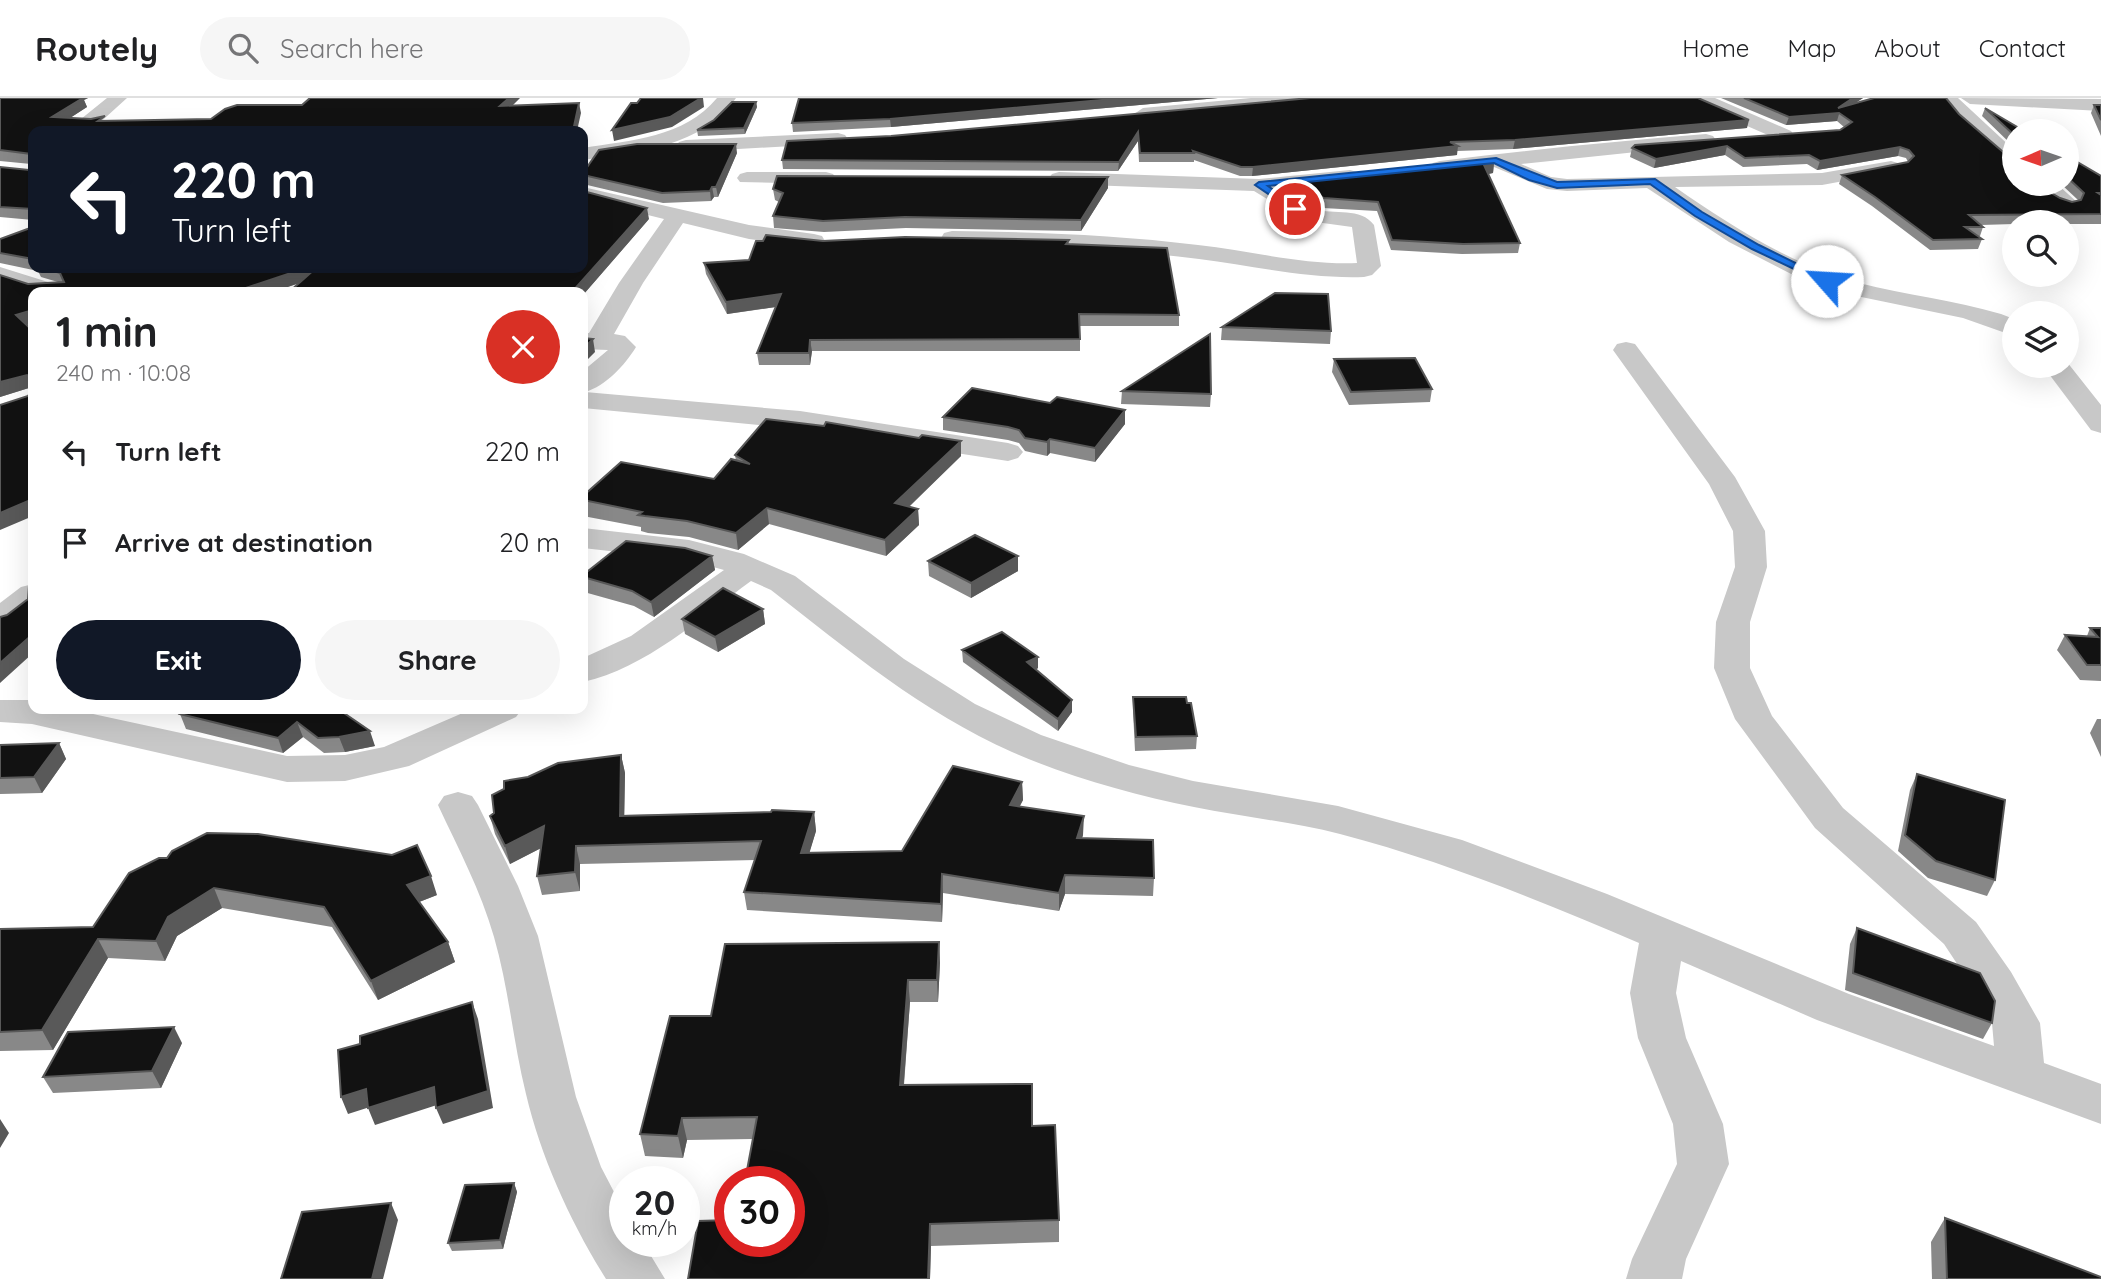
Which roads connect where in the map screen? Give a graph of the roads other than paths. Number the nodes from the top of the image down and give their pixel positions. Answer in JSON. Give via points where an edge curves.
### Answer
{"nodes":[{"id":1,"x":118,"y":98,"type":"edge"},
{"id":2,"x":727,"y":98,"type":"edge"},
{"id":3,"x":1309,"y":98,"type":"edge"},
{"id":4,"x":1699,"y":98,"type":"edge"},
{"id":5,"x":1948,"y":98,"type":"edge"},
{"id":6,"x":1970,"y":98,"type":"edge"},
{"id":7,"x":2101,"y":105,"type":"edge"},
{"id":8,"x":1126,"y":116,"type":"edge"},
{"id":9,"x":88,"y":123,"type":"edge"},
{"id":10,"x":860,"y":138,"type":"edge"},
{"id":11,"x":732,"y":145,"type":"junction"},
{"id":12,"x":640,"y":146,"type":"junction"},
{"id":13,"x":2002,"y":149,"type":"edge"},
{"id":14,"x":588,"y":152,"type":"edge"},
{"id":15,"x":1496,"y":160,"type":"junction"},
{"id":16,"x":1898,"y":165,"type":"edge"},
{"id":17,"x":1426,"y":168,"type":"edge"},
{"id":18,"x":1372,"y":174,"type":"edge"},
{"id":19,"x":747,"y":177,"type":"junction"},
{"id":20,"x":852,"y":178,"type":"edge"},
{"id":21,"x":1035,"y":178,"type":"edge"},
{"id":22,"x":1652,"y":181,"type":"junction"},
{"id":23,"x":1259,"y":185,"type":"junction"},
{"id":24,"x":588,"y":194,"type":"edge"},
{"id":25,"x":2058,"y":196,"type":"edge"},
{"id":26,"x":2067,"y":203,"type":"edge"},
{"id":27,"x":676,"y":217,"type":"junction"},
{"id":28,"x":714,"y":224,"type":"junction"},
{"id":29,"x":930,"y":238,"type":"edge"},
{"id":30,"x":837,"y":241,"type":"edge"},
{"id":31,"x":0,"y":274,"type":"edge"},
{"id":32,"x":40,"y":287,"type":"edge"},
{"id":33,"x":2002,"y":323,"type":"edge"},
{"id":34,"x":590,"y":341,"type":"edge"},
{"id":35,"x":1626,"y":350,"type":"dead end"},
{"id":36,"x":2065,"y":378,"type":"edge"},
{"id":37,"x":588,"y":380,"type":"edge"},
{"id":38,"x":588,"y":400,"type":"edge"},
{"id":39,"x":2101,"y":424,"type":"edge"},
{"id":40,"x":1008,"y":452,"type":"dead end"},
{"id":41,"x":588,"y":539,"type":"edge"},
{"id":42,"x":748,"y":568,"type":"junction"},
{"id":43,"x":28,"y":598,"type":"edge"},
{"id":44,"x":0,"y":620,"type":"edge"},
{"id":45,"x":588,"y":669,"type":"edge"},
{"id":46,"x":0,"y":711,"type":"edge"},
{"id":47,"x":28,"y":712,"type":"edge"},
{"id":48,"x":41,"y":714,"type":"edge"},
{"id":49,"x":492,"y":714,"type":"edge"},
{"id":50,"x":458,"y":805,"type":"dead end"},
{"id":51,"x":1662,"y":936,"type":"junction"},
{"id":52,"x":2021,"y":1074,"type":"junction"},
{"id":53,"x":2101,"y":1104,"type":"edge"},
{"id":54,"x":637,"y":1279,"type":"edge"},
{"id":55,"x":1654,"y":1279,"type":"edge"}],
"edges":[{"from":1,"to":9,"type":"street"},
{"from":2,"to":12,"type":"street","via":[[704,121]]},
{"from":3,"to":8,"type":"street"},
{"from":4,"to":15,"type":"street","via":[[1791,134]]},
{"from":5,"to":13,"type":"street"},
{"from":6,"to":7,"type":"street"},
{"from":10,"to":11,"type":"street"},
{"from":11,"to":12,"type":"street"},
{"from":11,"to":19,"type":"street"},
{"from":12,"to":14,"type":"street"},
{"from":15,"to":17,"type":"street"},
{"from":15,"to":22,"type":"street","via":[[1557,185]]},
{"from":16,"to":22,"type":"street","via":[[1822,179]]},
{"from":18,"to":23,"type":"street"},
{"from":19,"to":20,"type":"street"},
{"from":19,"to":28,"type":"street","via":[[747,186],[735,204]]},
{"from":21,"to":23,"type":"street"},
{"from":22,"to":33,"type":"street","via":[[1755,247],[1827,281]]},
{"from":23,"to":29,"type":"street","via":[[1309,215],[1359,221],[1369,266],[1325,271],[1116,244]]},
{"from":24,"to":27,"type":"street"},
{"from":25,"to":26,"type":"street"},
{"from":27,"to":28,"type":"street"},
{"from":27,"to":34,"type":"street"},
{"from":28,"to":30,"type":"street","via":[[783,239]]},
{"from":31,"to":32,"type":"street"},
{"from":34,"to":37,"type":"street","via":[[616,342],[623,347],[622,353]]},
{"from":35,"to":52,"type":"street","via":[[1724,483],[1749,531],[1751,567],[1733,622],[1732,668],[1754,719],[1829,818],[1959,933],[2016,1023]]},
{"from":36,"to":39,"type":"street"},
{"from":38,"to":40,"type":"street","via":[[800,420]]},
{"from":41,"to":42,"type":"street","via":[[689,551]]},
{"from":42,"to":45,"type":"street","via":[[643,643]]},
{"from":42,"to":51,"type":"street","via":[[783,583],[891,667],[962,712],[1027,744],[1193,794],[1338,820],[1447,850]]},
{"from":43,"to":44,"type":"street"},
{"from":46,"to":47,"type":"street"},
{"from":48,"to":49,"type":"street","via":[[287,769],[345,768],[396,757]]},
{"from":50,"to":54,"type":"street","via":[[515,935],[551,1096],[574,1163],[623,1261]]},
{"from":51,"to":52,"type":"street","via":[[1833,1007]]},
{"from":51,"to":55,"type":"street","via":[[1653,993],[1662,1038],[1698,1124],[1703,1164],[1658,1259]]},
{"from":52,"to":53,"type":"street"}]}
